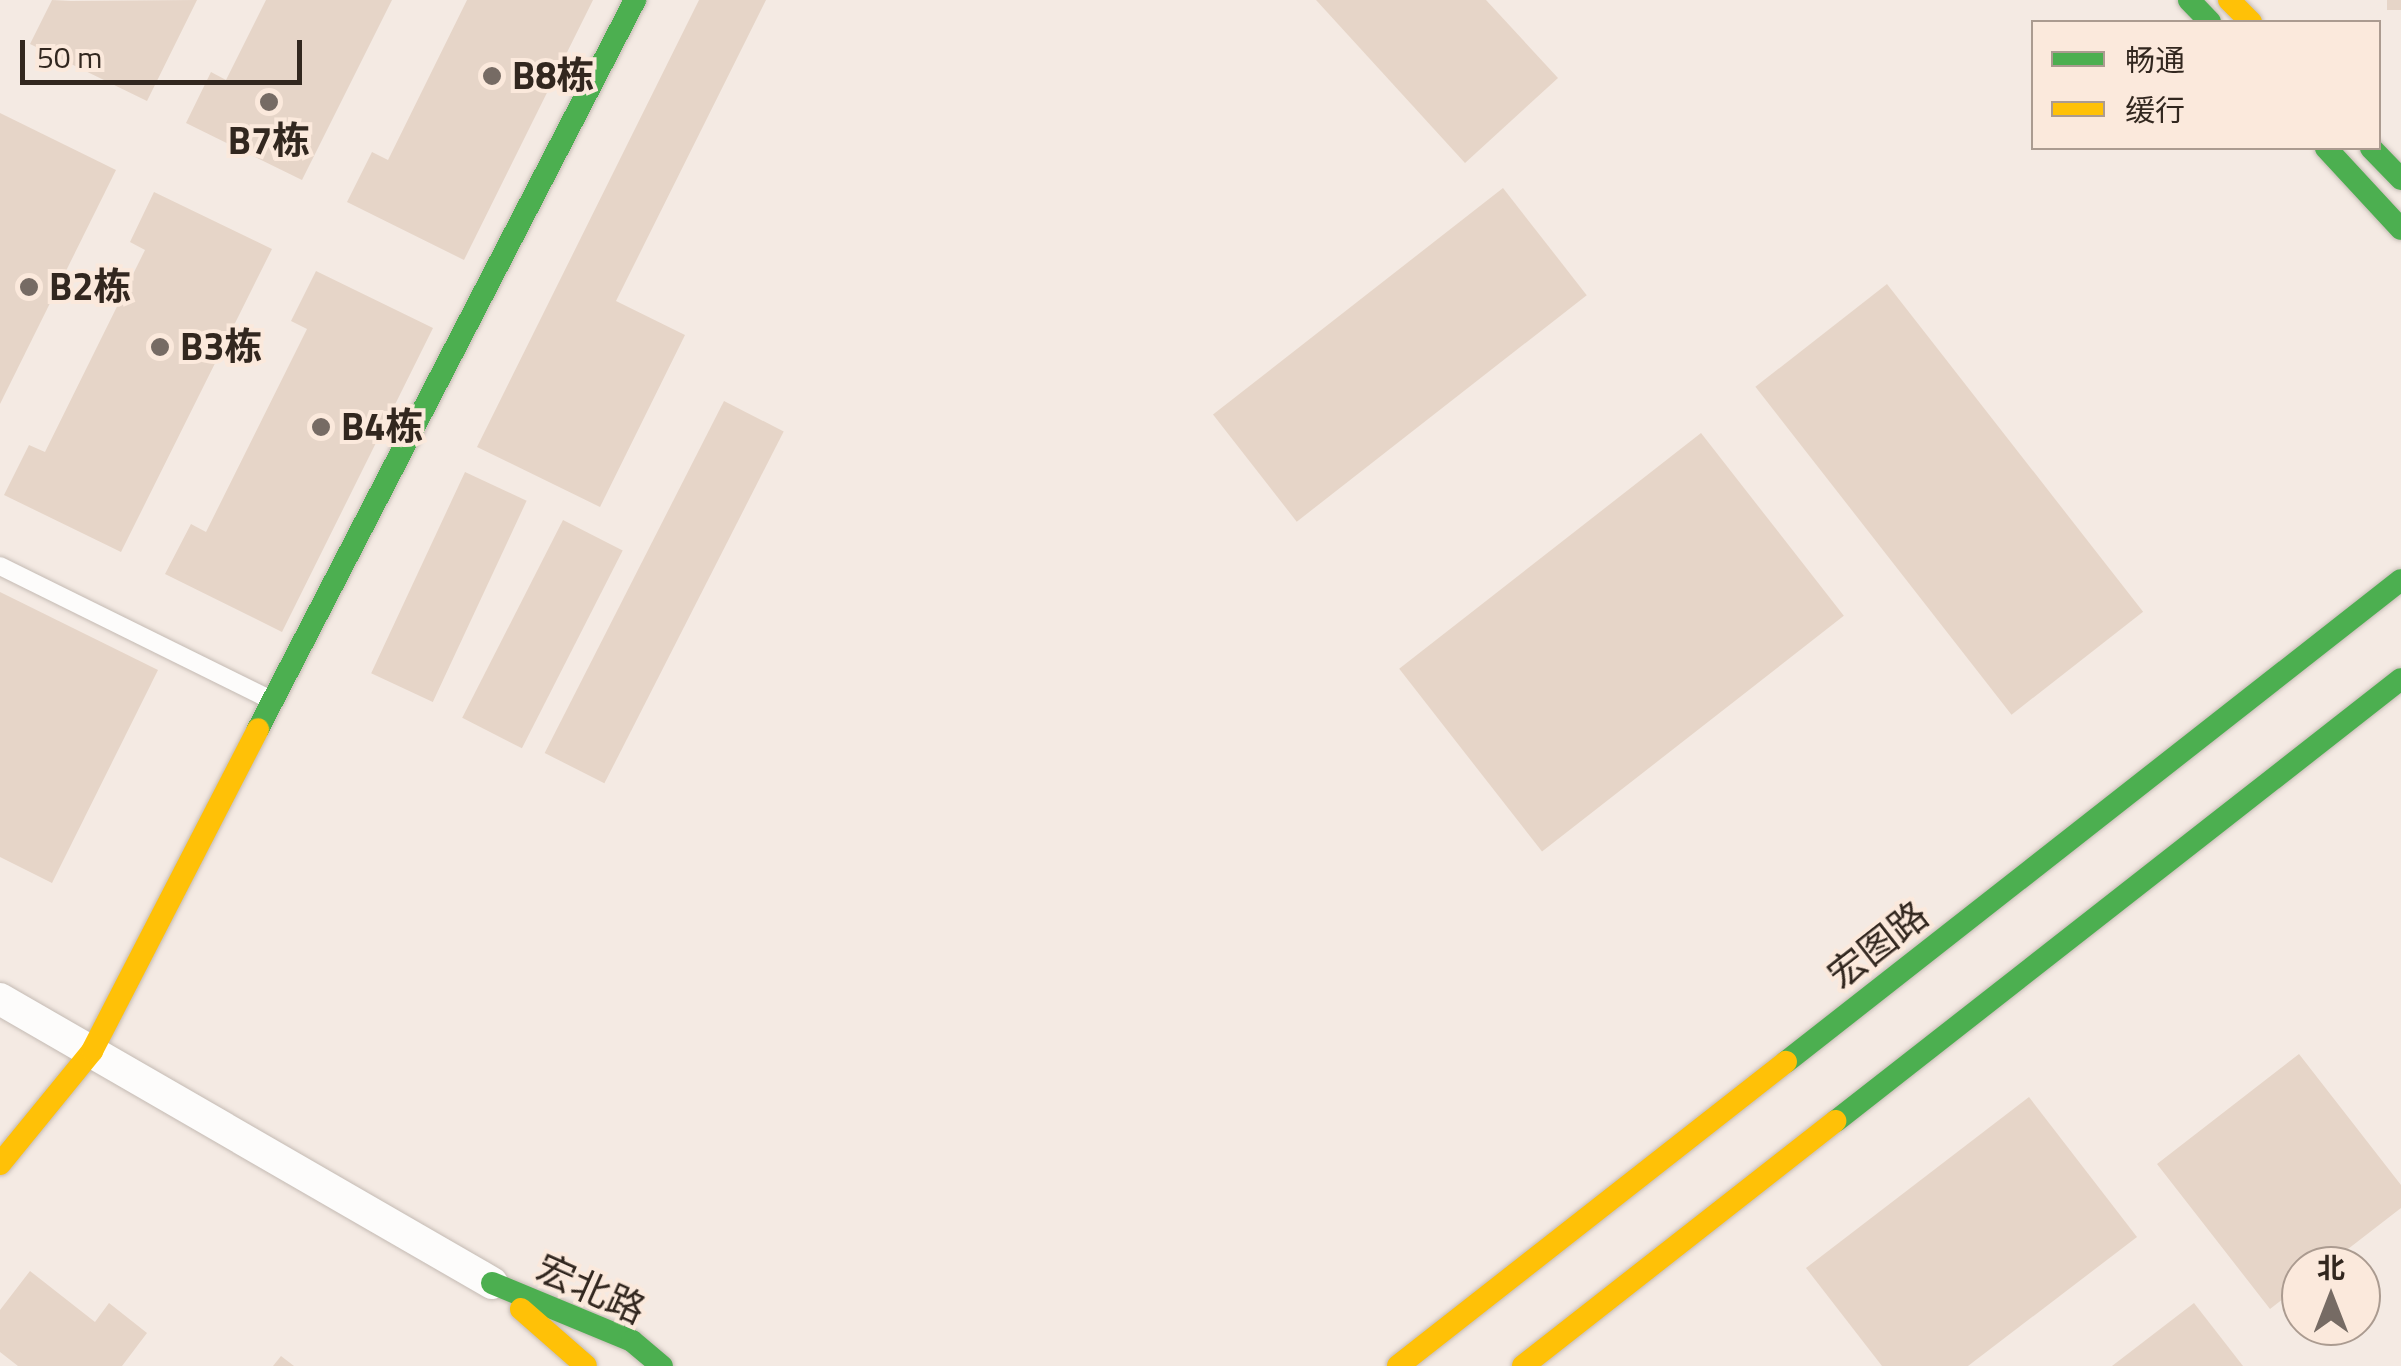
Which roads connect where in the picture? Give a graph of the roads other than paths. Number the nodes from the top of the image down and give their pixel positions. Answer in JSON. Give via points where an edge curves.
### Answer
{"nodes":[{"id":1,"x":635,"y":0,"type":"edge"},
{"id":2,"x":2190,"y":0,"type":"edge"},
{"id":3,"x":2230,"y":0,"type":"edge"},
{"id":4,"x":2208,"y":20,"type":"edge"},
{"id":5,"x":2249,"y":20,"type":"edge"},
{"id":6,"x":2328,"y":150,"type":"edge"},
{"id":7,"x":2373,"y":150,"type":"edge"},
{"id":8,"x":2401,"y":179,"type":"edge"},
{"id":9,"x":2401,"y":229,"type":"edge"},
{"id":10,"x":0,"y":566,"type":"edge"},
{"id":11,"x":2399,"y":580,"type":"edge"},
{"id":12,"x":2401,"y":679,"type":"edge"},
{"id":13,"x":270,"y":699,"type":"junction"},
{"id":14,"x":0,"y":1000,"type":"edge"},
{"id":15,"x":92,"y":1050,"type":"junction"},
{"id":16,"x":0,"y":1164,"type":"edge"},
{"id":17,"x":492,"y":1284,"type":"junction"},
{"id":18,"x":586,"y":1366,"type":"edge"},
{"id":19,"x":662,"y":1366,"type":"edge"},
{"id":20,"x":1398,"y":1366,"type":"edge"},
{"id":21,"x":1523,"y":1366,"type":"edge"}],
"edges":[{"from":1,"to":13,"type":"main road"},
{"from":2,"to":4,"type":"main road"},
{"from":3,"to":5,"type":"main road"},
{"from":6,"to":9,"type":"main road"},
{"from":7,"to":8,"type":"main road"},
{"from":10,"to":13,"type":"lane"},
{"from":11,"to":20,"type":"main road","name":"宏图路"},
{"from":12,"to":21,"type":"main road"},
{"from":13,"to":15,"type":"main road"},
{"from":14,"to":15,"type":"street"},
{"from":15,"to":16,"type":"main road"},
{"from":15,"to":17,"type":"street"},
{"from":17,"to":18,"type":"main road","name":"宏北路"},
{"from":17,"to":19,"type":"main road","name":"宏北路","via":[[632,1342]]}]}
